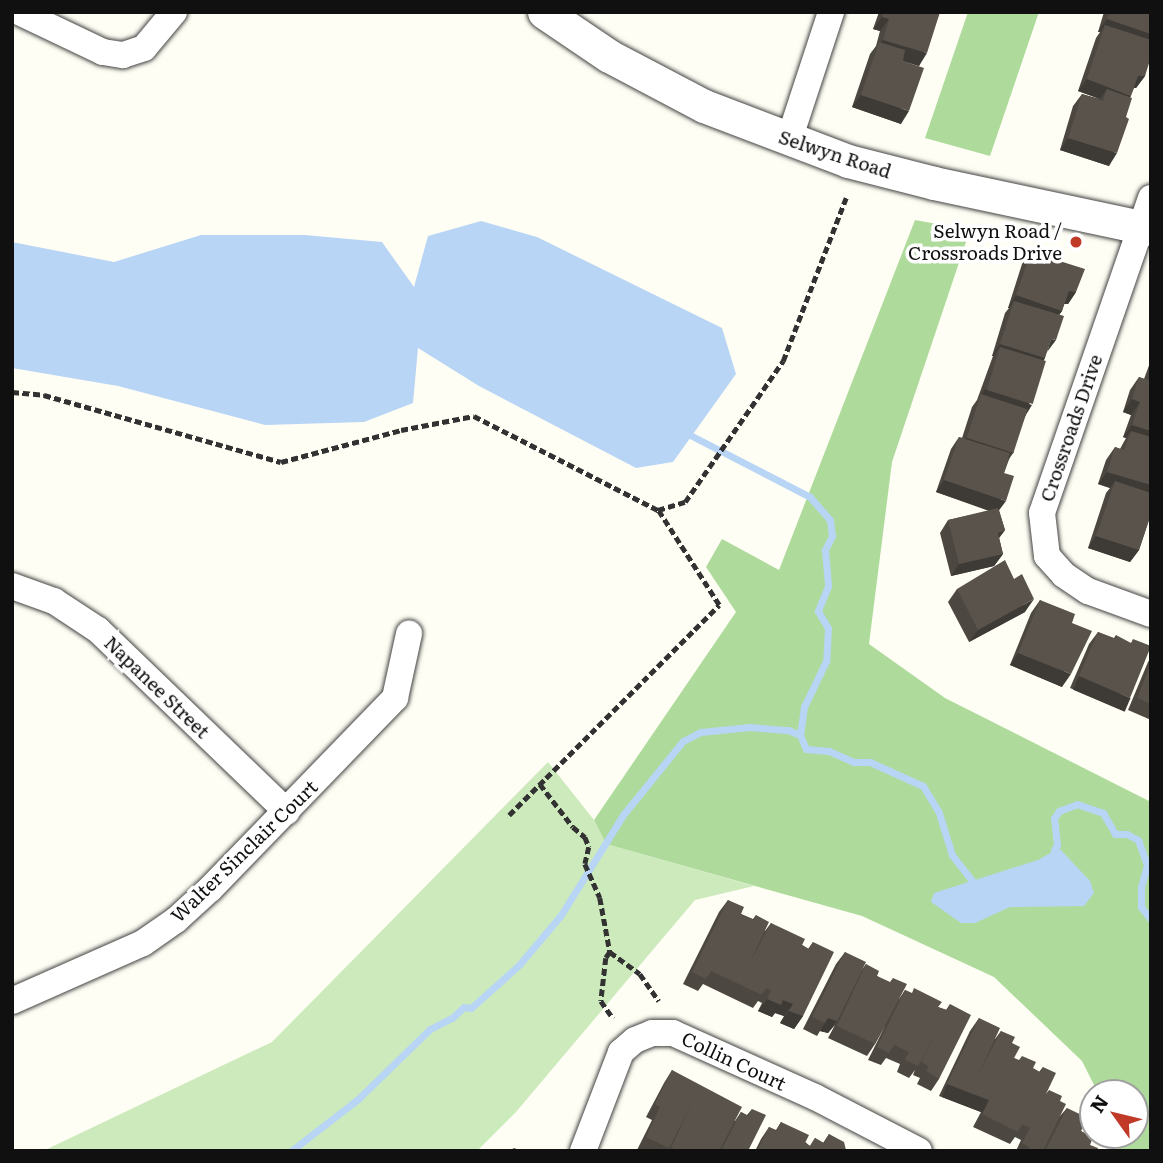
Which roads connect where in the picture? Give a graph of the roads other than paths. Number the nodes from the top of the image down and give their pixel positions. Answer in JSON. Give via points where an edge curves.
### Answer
{"nodes":[{"id":1,"x":19,"y":12,"type":"edge"},
{"id":2,"x":174,"y":12,"type":"edge"},
{"id":3,"x":544,"y":12,"type":"edge"},
{"id":4,"x":831,"y":12,"type":"edge"},
{"id":5,"x":789,"y":140,"type":"junction"},
{"id":6,"x":1147,"y":218,"type":"edge"},
{"id":7,"x":12,"y":586,"type":"edge"},
{"id":8,"x":1151,"y":614,"type":"edge"},
{"id":9,"x":410,"y":634,"type":"dead end"},
{"id":10,"x":286,"y":812,"type":"junction"},
{"id":11,"x":14,"y":997,"type":"edge"},
{"id":12,"x":908,"y":1148,"type":"edge"},
{"id":13,"x":583,"y":1151,"type":"edge"}],
"edges":[{"from":1,"to":2,"type":"street","via":[[103,52],[123,55],[144,48]]},
{"from":3,"to":5,"type":"street","name":"Selwyn Road","via":[[609,56],[663,85]]},
{"from":4,"to":5,"type":"street"},
{"from":5,"to":6,"type":"street","name":"Selwyn Road","via":[[892,174]]},
{"from":6,"to":8,"type":"street","name":"Crossroads Drive","via":[[1042,513],[1047,556],[1064,575],[1088,591]]},
{"from":7,"to":10,"type":"street","name":"Napanee Street","via":[[54,601],[98,630]]},
{"from":9,"to":10,"type":"street","name":"Walter Sinclair Court","via":[[395,698]]},
{"from":10,"to":11,"type":"street","name":"Walter Sinclair Court","via":[[176,920],[144,943]]},
{"from":12,"to":13,"type":"street","name":"Collin Court","via":[[673,1033],[652,1033],[621,1052]]}]}
